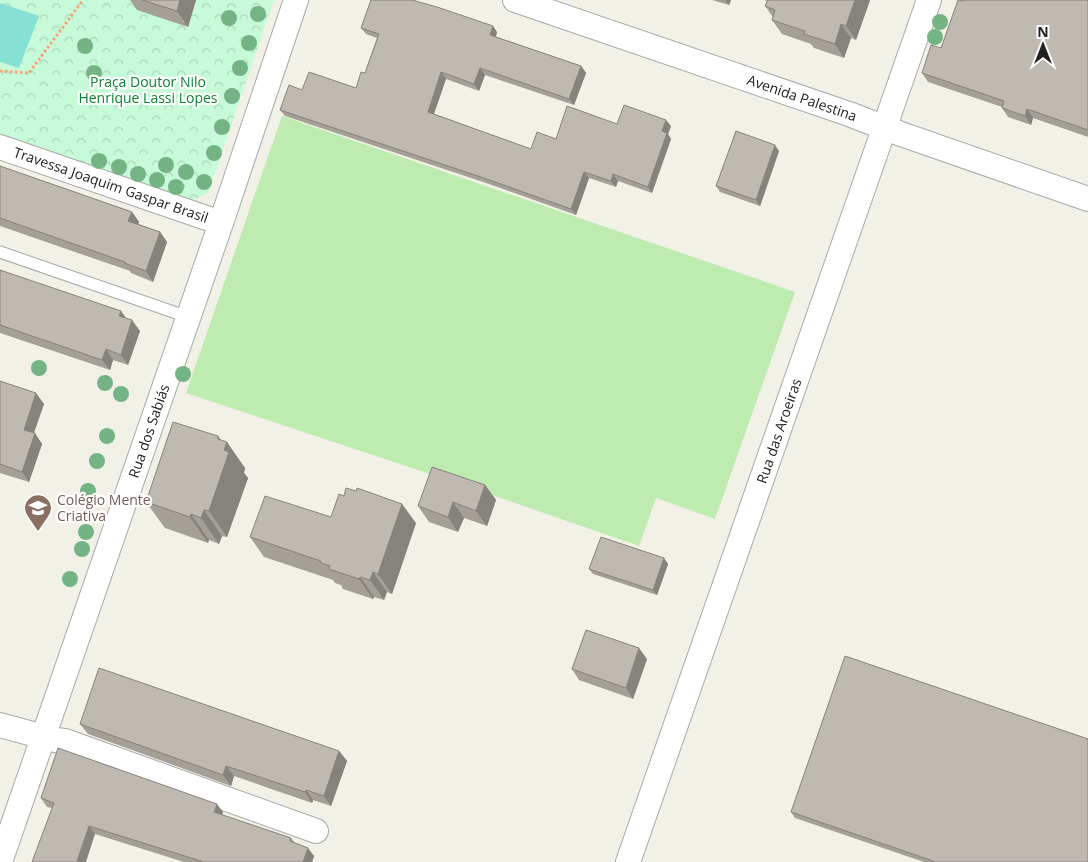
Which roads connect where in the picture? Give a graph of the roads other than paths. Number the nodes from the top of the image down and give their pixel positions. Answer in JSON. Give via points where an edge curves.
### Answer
{"nodes":[{"id":1,"x":296,"y":0,"type":"edge"},
{"id":2,"x":515,"y":0,"type":"edge"},
{"id":3,"x":930,"y":0,"type":"edge"},
{"id":4,"x":884,"y":127,"type":"junction"},
{"id":5,"x":0,"y":147,"type":"edge"},
{"id":6,"x":1088,"y":198,"type":"edge"},
{"id":7,"x":221,"y":223,"type":"junction"},
{"id":8,"x":0,"y":252,"type":"edge"},
{"id":9,"x":188,"y":317,"type":"junction"},
{"id":10,"x":0,"y":725,"type":"edge"},
{"id":11,"x":43,"y":737,"type":"junction"},
{"id":12,"x":316,"y":831,"type":"dead end"},
{"id":13,"x":0,"y":862,"type":"edge"},
{"id":14,"x":628,"y":862,"type":"edge"}],
"edges":[{"from":1,"to":7,"type":"street","name":"Rua dos Sabiás"},
{"from":2,"to":4,"type":"street","name":"Avenida Palestina"},
{"from":3,"to":4,"type":"street","name":"Rua das Aroeiras"},
{"from":4,"to":6,"type":"street","name":"Avenida Palestina"},
{"from":4,"to":14,"type":"street","name":"Rua das Aroeiras"},
{"from":5,"to":7,"type":"street","name":"Travessa Joaquim Gaspar Brasil"},
{"from":7,"to":9,"type":"street","name":"Rua dos Sabiás"},
{"from":8,"to":9,"type":"lane"},
{"from":9,"to":11,"type":"street","name":"Rua dos Sabiás"},
{"from":10,"to":11,"type":"street"},
{"from":11,"to":12,"type":"street","via":[[65,741]]},
{"from":11,"to":13,"type":"street","name":"Rua dos Sabiás"}]}
